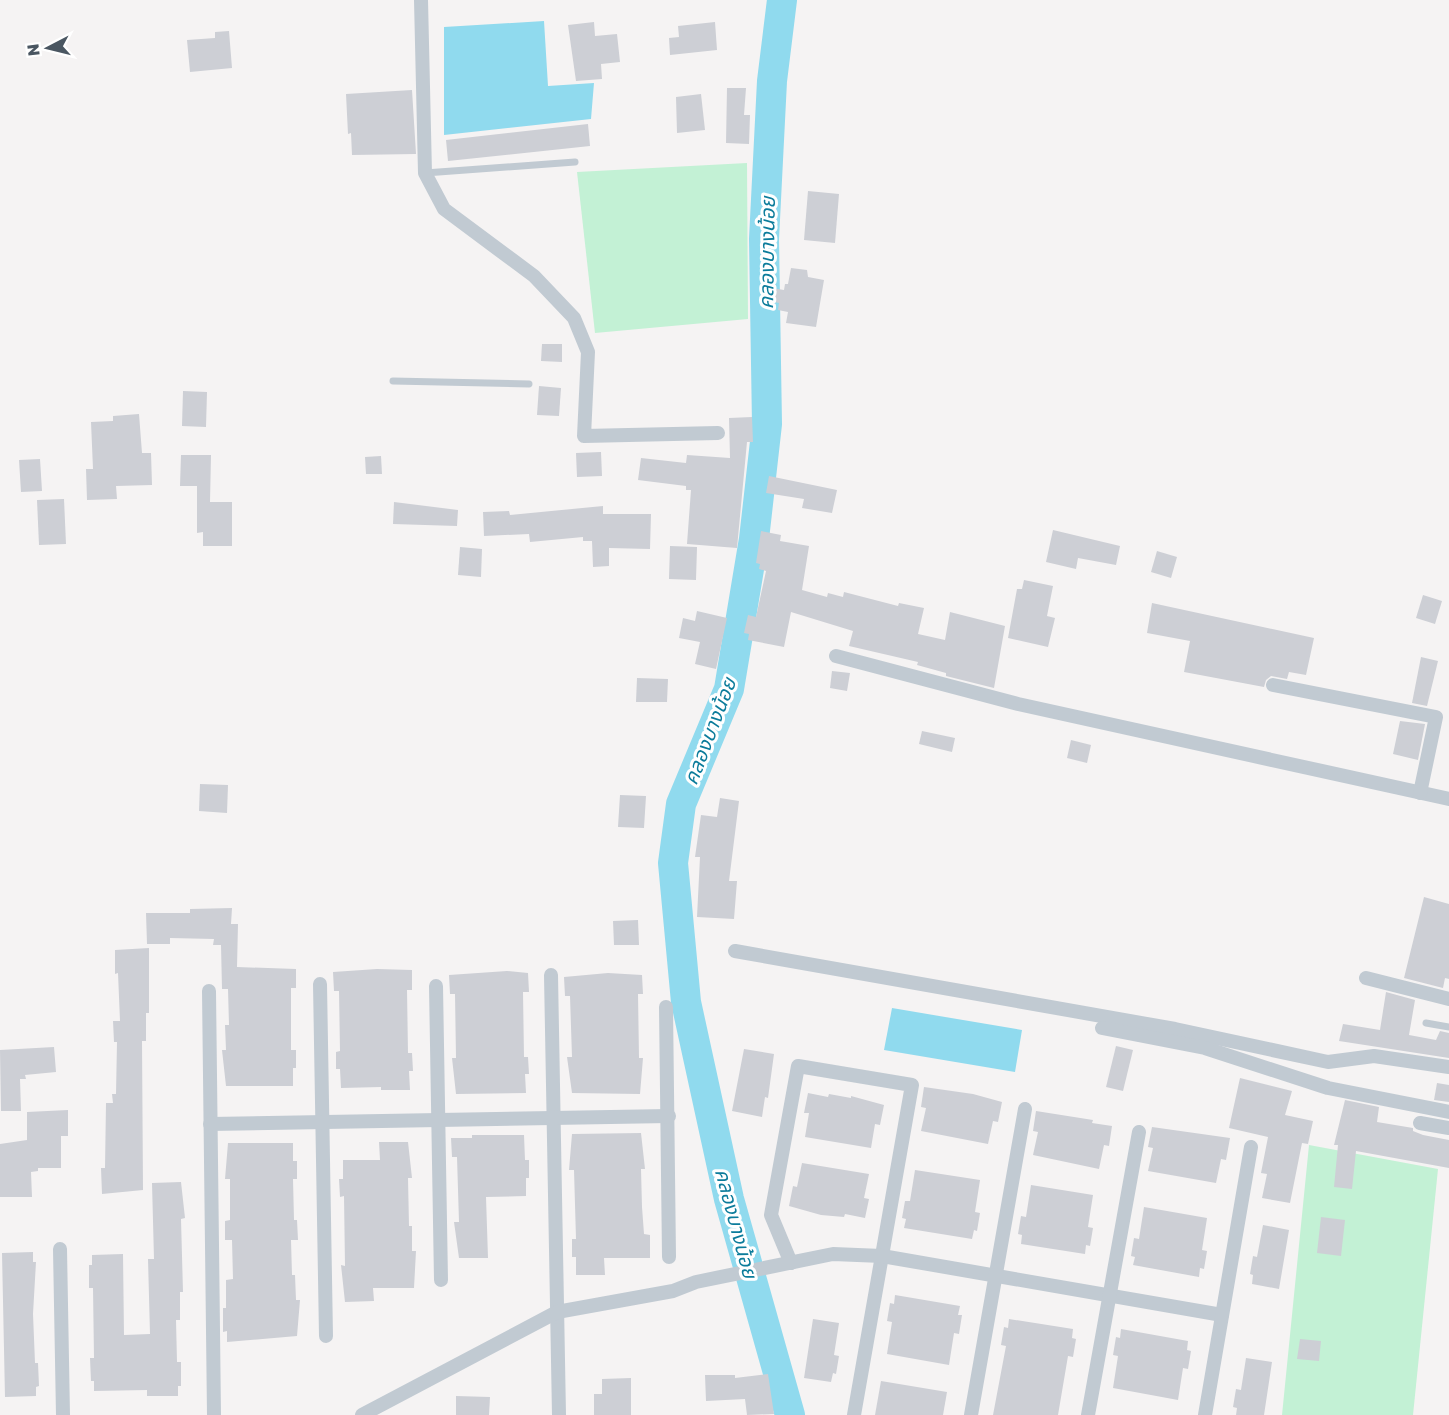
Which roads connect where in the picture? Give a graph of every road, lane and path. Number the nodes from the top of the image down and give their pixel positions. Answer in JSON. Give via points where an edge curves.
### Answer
{"nodes":[{"id":1,"x":421,"y":0,"type":"edge"},
{"id":2,"x":574,"y":162,"type":"dead end"},
{"id":3,"x":425,"y":173,"type":"junction"},
{"id":4,"x":393,"y":381,"type":"dead end"},
{"id":5,"x":529,"y":384,"type":"dead end"},
{"id":6,"x":718,"y":433,"type":"dead end"},
{"id":7,"x":836,"y":656,"type":"dead end"},
{"id":8,"x":1273,"y":685,"type":"dead end"},
{"id":9,"x":1420,"y":793,"type":"junction"},
{"id":10,"x":1449,"y":798,"type":"edge"},
{"id":11,"x":735,"y":951,"type":"dead end"},
{"id":12,"x":550,"y":975,"type":"dead end"},
{"id":13,"x":1366,"y":978,"type":"dead end"},
{"id":14,"x":320,"y":984,"type":"dead end"},
{"id":15,"x":436,"y":986,"type":"dead end"},
{"id":16,"x":209,"y":991,"type":"dead end"},
{"id":17,"x":1449,"y":999,"type":"edge"},
{"id":18,"x":666,"y":1007,"type":"dead end"},
{"id":19,"x":1426,"y":1023,"type":"dead end"},
{"id":20,"x":1449,"y":1027,"type":"edge"},
{"id":21,"x":1101,"y":1028,"type":"dead end"},
{"id":22,"x":1449,"y":1067,"type":"edge"},
{"id":23,"x":1025,"y":1109,"type":"dead end"},
{"id":24,"x":1449,"y":1112,"type":"edge"},
{"id":25,"x":669,"y":1116,"type":"junction"},
{"id":26,"x":553,"y":1118,"type":"junction"},
{"id":27,"x":438,"y":1120,"type":"junction"},
{"id":28,"x":323,"y":1122,"type":"junction"},
{"id":29,"x":1420,"y":1123,"type":"dead end"},
{"id":30,"x":210,"y":1124,"type":"junction"},
{"id":31,"x":1449,"y":1128,"type":"edge"},
{"id":32,"x":1139,"y":1132,"type":"dead end"},
{"id":33,"x":1251,"y":1147,"type":"dead end"},
{"id":34,"x":60,"y":1249,"type":"dead end"},
{"id":35,"x":882,"y":1256,"type":"junction"},
{"id":36,"x":669,"y":1257,"type":"dead end"},
{"id":37,"x":791,"y":1263,"type":"junction"},
{"id":38,"x":996,"y":1277,"type":"junction"},
{"id":39,"x":441,"y":1280,"type":"dead end"},
{"id":40,"x":1109,"y":1297,"type":"junction"},
{"id":41,"x":557,"y":1312,"type":"junction"},
{"id":42,"x":1222,"y":1315,"type":"junction"},
{"id":43,"x":326,"y":1336,"type":"dead end"},
{"id":44,"x":63,"y":1415,"type":"edge"},
{"id":45,"x":214,"y":1415,"type":"edge"},
{"id":46,"x":362,"y":1415,"type":"edge"},
{"id":47,"x":559,"y":1415,"type":"edge"},
{"id":48,"x":854,"y":1415,"type":"edge"},
{"id":49,"x":971,"y":1415,"type":"edge"},
{"id":50,"x":1088,"y":1415,"type":"edge"},
{"id":51,"x":1205,"y":1415,"type":"edge"}],
"edges":[{"from":1,"to":3,"type":"street"},
{"from":2,"to":3,"type":"lane"},
{"from":3,"to":6,"type":"street","via":[[444,209],[534,276],[574,318],[588,352],[584,436]]},
{"from":4,"to":5,"type":"lane"},
{"from":7,"to":9,"type":"street","via":[[1018,704]]},
{"from":8,"to":9,"type":"street","via":[[1436,717]]},
{"from":9,"to":10,"type":"street"},
{"from":11,"to":22,"type":"street","via":[[1175,1029],[1328,1062],[1374,1056]]},
{"from":12,"to":26,"type":"street"},
{"from":13,"to":17,"type":"street"},
{"from":14,"to":28,"type":"street"},
{"from":15,"to":27,"type":"street"},
{"from":16,"to":30,"type":"street"},
{"from":18,"to":25,"type":"street"},
{"from":19,"to":20,"type":"lane"},
{"from":21,"to":24,"type":"street","via":[[1205,1048],[1328,1088]]},
{"from":23,"to":38,"type":"street"},
{"from":25,"to":26,"type":"street"},
{"from":25,"to":36,"type":"street"},
{"from":26,"to":27,"type":"street"},
{"from":26,"to":41,"type":"street"},
{"from":27,"to":28,"type":"street"},
{"from":27,"to":39,"type":"street"},
{"from":28,"to":30,"type":"street"},
{"from":28,"to":43,"type":"street"},
{"from":29,"to":31,"type":"street"},
{"from":30,"to":45,"type":"street"},
{"from":32,"to":40,"type":"street"},
{"from":33,"to":42,"type":"street"},
{"from":34,"to":44,"type":"street"},
{"from":35,"to":37,"type":"street","via":[[833,1254]]},
{"from":35,"to":37,"type":"street","via":[[912,1085],[798,1066],[771,1215]]},
{"from":35,"to":38,"type":"street"},
{"from":35,"to":48,"type":"street"},
{"from":37,"to":41,"type":"street","via":[[696,1282],[674,1291]]},
{"from":38,"to":40,"type":"street"},
{"from":38,"to":49,"type":"street"},
{"from":40,"to":42,"type":"street"},
{"from":40,"to":50,"type":"street"},
{"from":41,"to":46,"type":"street"},
{"from":41,"to":47,"type":"street"},
{"from":42,"to":51,"type":"street"}]}
